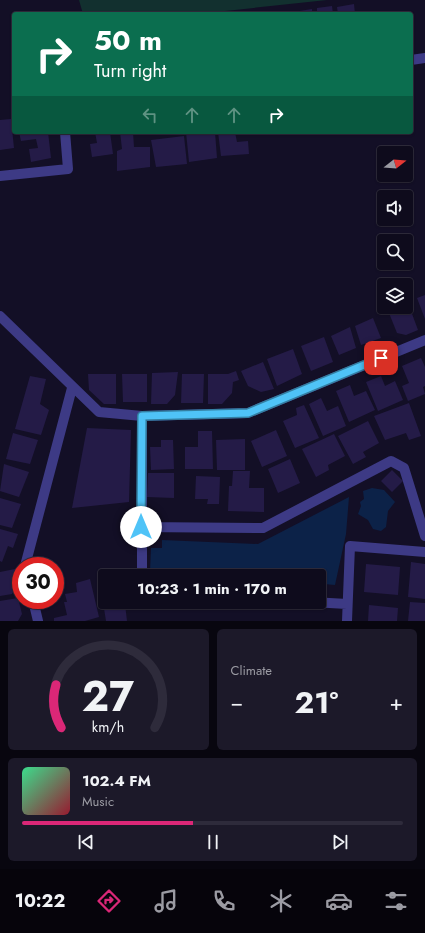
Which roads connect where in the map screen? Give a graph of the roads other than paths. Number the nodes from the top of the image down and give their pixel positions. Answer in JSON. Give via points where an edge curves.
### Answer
{"nodes":[{"id":1,"x":425,"y":58,"type":"edge"},
{"id":2,"x":413,"y":60,"type":"edge"},
{"id":3,"x":65,"y":134,"type":"edge"},
{"id":4,"x":0,"y":176,"type":"edge"},
{"id":5,"x":0,"y":316,"type":"edge"},
{"id":6,"x":425,"y":340,"type":"edge"},
{"id":7,"x":72,"y":388,"type":"junction"},
{"id":8,"x":142,"y":416,"type":"junction"},
{"id":9,"x":141,"y":527,"type":"junction"},
{"id":10,"x":425,"y":536,"type":"edge"},
{"id":11,"x":425,"y":552,"type":"edge"},
{"id":12,"x":28,"y":557,"type":"edge"},
{"id":13,"x":142,"y":569,"type":"edge"},
{"id":14,"x":326,"y":603,"type":"edge"},
{"id":15,"x":348,"y":604,"type":"junction"},
{"id":16,"x":35,"y":609,"type":"edge"},
{"id":17,"x":38,"y":621,"type":"edge"},
{"id":18,"x":347,"y":621,"type":"edge"}],
"edges":[{"from":1,"to":2,"type":"street"},
{"from":3,"to":4,"type":"street","via":[[68,169]]},
{"from":5,"to":7,"type":"street"},
{"from":6,"to":8,"type":"street","via":[[248,413]]},
{"from":7,"to":8,"type":"street","via":[[99,412]]},
{"from":7,"to":12,"type":"street"},
{"from":8,"to":9,"type":"street"},
{"from":9,"to":10,"type":"street","via":[[263,528],[391,461],[404,468]]},
{"from":9,"to":13,"type":"street"},
{"from":11,"to":15,"type":"street","via":[[350,546]]},
{"from":14,"to":15,"type":"street"},
{"from":15,"to":18,"type":"street"},
{"from":16,"to":17,"type":"street"}]}
